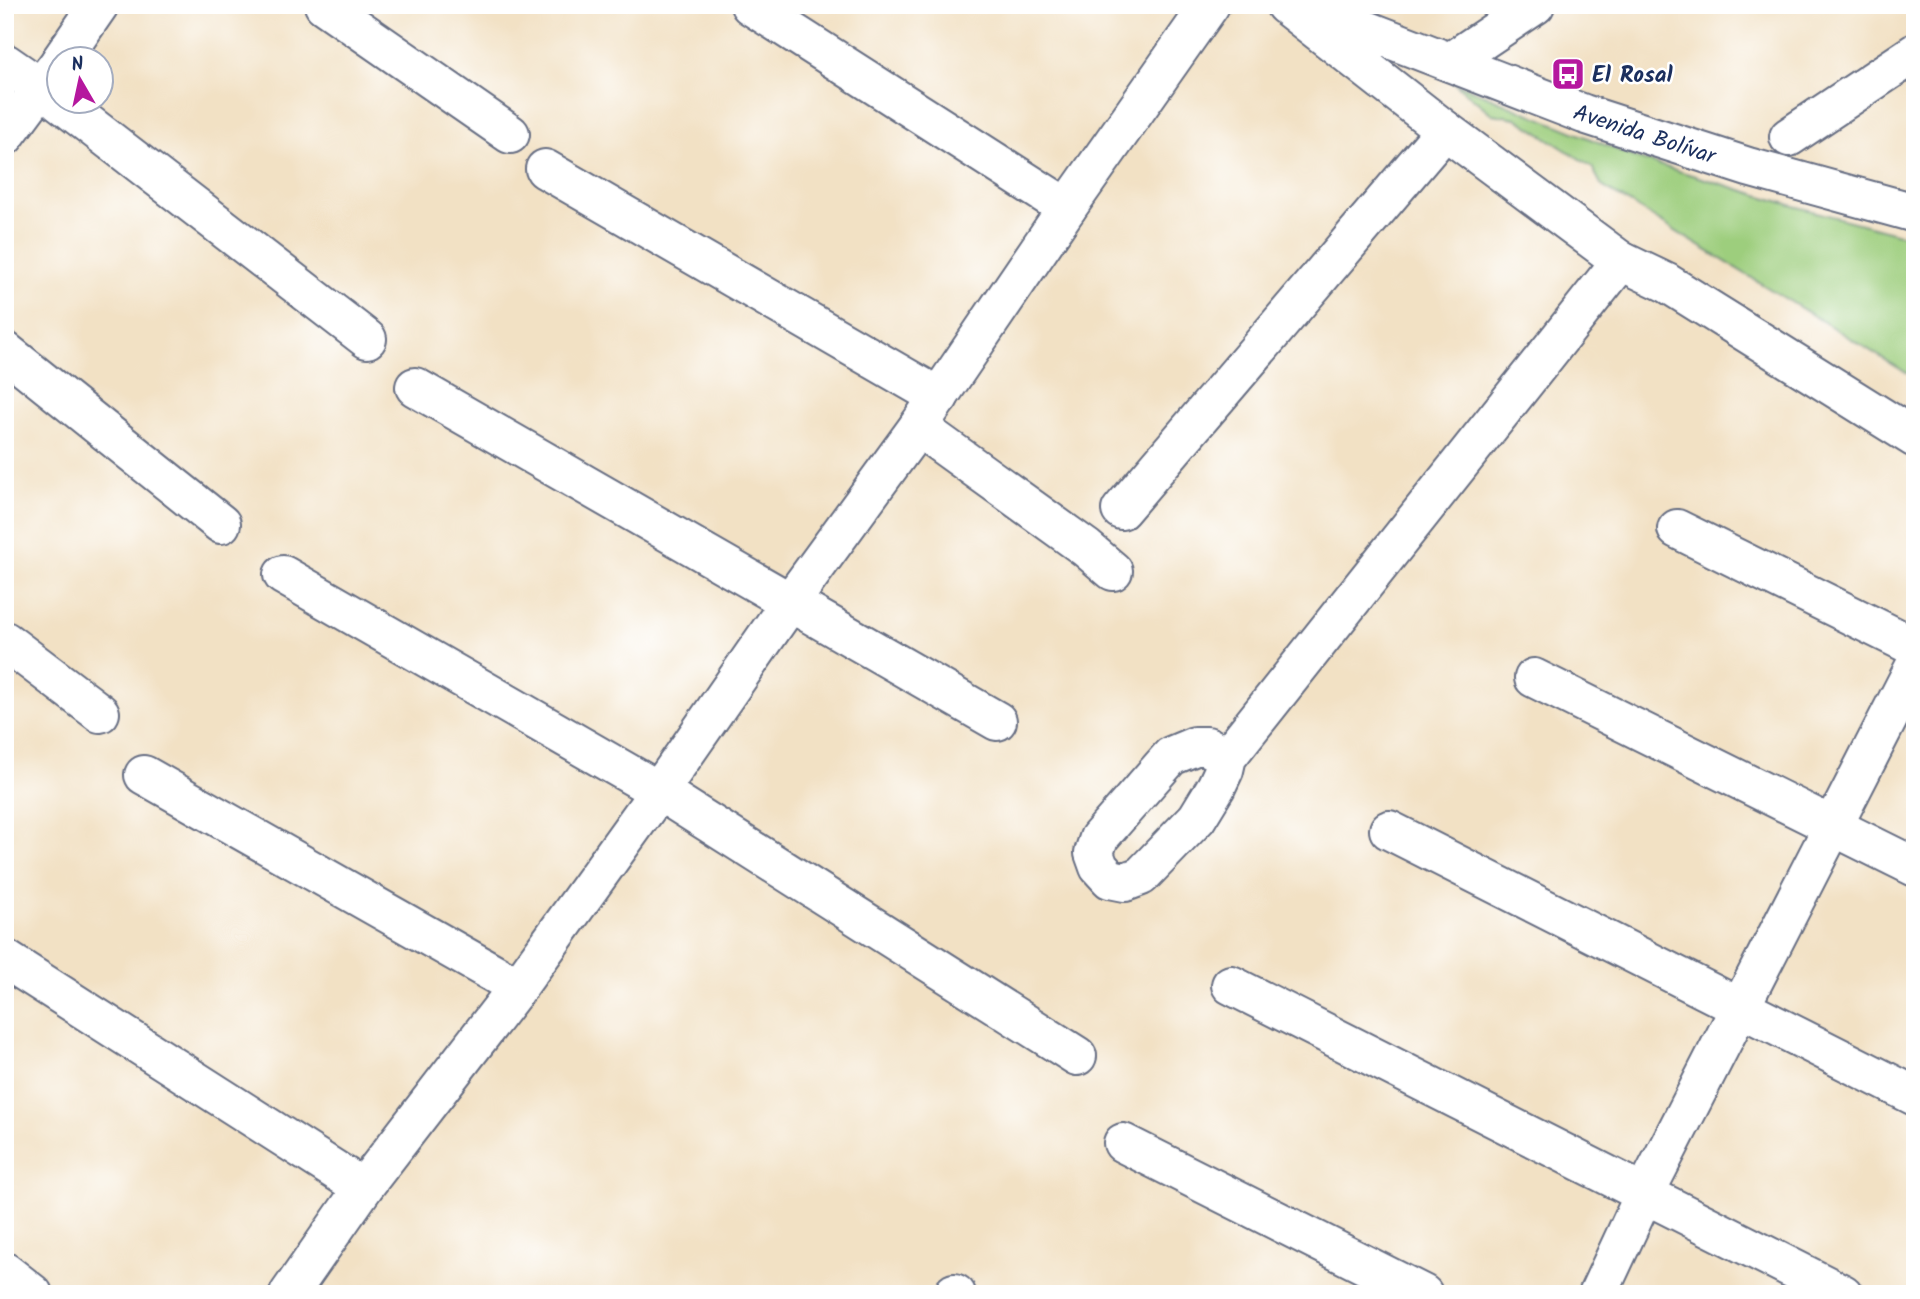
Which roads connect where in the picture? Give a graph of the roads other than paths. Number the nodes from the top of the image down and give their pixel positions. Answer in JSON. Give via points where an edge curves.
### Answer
{"nodes":[{"id":1,"x":99,"y":5,"type":"edge"},
{"id":2,"x":324,"y":5,"type":"edge"},
{"id":3,"x":750,"y":5,"type":"edge"},
{"id":4,"x":1210,"y":5,"type":"edge"},
{"id":5,"x":1285,"y":5,"type":"edge"},
{"id":6,"x":1303,"y":5,"type":"edge"},
{"id":7,"x":1535,"y":5,"type":"edge"},
{"id":8,"x":76,"y":46,"type":"edge"},
{"id":9,"x":1915,"y":52,"type":"edge"},
{"id":10,"x":1450,"y":62,"type":"junction"},
{"id":11,"x":5,"y":63,"type":"edge"},
{"id":12,"x":46,"y":78,"type":"edge"},
{"id":13,"x":46,"y":93,"type":"edge"},
{"id":14,"x":97,"y":116,"type":"edge"},
{"id":15,"x":1445,"y":130,"type":"junction"},
{"id":16,"x":510,"y":134,"type":"dead end"},
{"id":17,"x":5,"y":136,"type":"edge"},
{"id":18,"x":1790,"y":137,"type":"dead end"},
{"id":19,"x":545,"y":169,"type":"dead end"},
{"id":20,"x":1067,"y":208,"type":"junction"},
{"id":21,"x":1915,"y":213,"type":"edge"},
{"id":22,"x":1621,"y":261,"type":"junction"},
{"id":23,"x":367,"y":339,"type":"dead end"},
{"id":24,"x":5,"y":351,"type":"edge"},
{"id":25,"x":415,"y":387,"type":"dead end"},
{"id":26,"x":928,"y":412,"type":"junction"},
{"id":27,"x":1915,"y":438,"type":"edge"},
{"id":28,"x":1121,"y":510,"type":"dead end"},
{"id":29,"x":221,"y":524,"type":"dead end"},
{"id":30,"x":1677,"y":529,"type":"dead end"},
{"id":31,"x":1113,"y":571,"type":"dead end"},
{"id":32,"x":283,"y":575,"type":"dead end"},
{"id":33,"x":791,"y":601,"type":"junction"},
{"id":34,"x":5,"y":642,"type":"edge"},
{"id":35,"x":1915,"y":647,"type":"edge"},
{"id":36,"x":1915,"y":666,"type":"edge"},
{"id":37,"x":1534,"y":678,"type":"dead end"},
{"id":38,"x":100,"y":713,"type":"dead end"},
{"id":39,"x":997,"y":721,"type":"dead end"},
{"id":40,"x":1227,"y":757,"type":"dead end"},
{"id":41,"x":144,"y":775,"type":"dead end"},
{"id":42,"x":659,"y":791,"type":"junction"},
{"id":43,"x":1834,"y":826,"type":"junction"},
{"id":44,"x":1389,"y":830,"type":"dead end"},
{"id":45,"x":1915,"y":867,"type":"edge"},
{"id":46,"x":5,"y":959,"type":"edge"},
{"id":47,"x":1231,"y":985,"type":"dead end"},
{"id":48,"x":518,"y":986,"type":"junction"},
{"id":49,"x":1741,"y":1009,"type":"junction"},
{"id":50,"x":1077,"y":1056,"type":"dead end"},
{"id":51,"x":1915,"y":1096,"type":"edge"},
{"id":52,"x":1124,"y":1143,"type":"dead end"},
{"id":53,"x":363,"y":1188,"type":"junction"},
{"id":54,"x":1645,"y":1193,"type":"junction"},
{"id":55,"x":5,"y":1272,"type":"edge"},
{"id":56,"x":33,"y":1294,"type":"edge"},
{"id":57,"x":289,"y":1294,"type":"edge"},
{"id":58,"x":1423,"y":1294,"type":"edge"},
{"id":59,"x":1598,"y":1294,"type":"edge"},
{"id":60,"x":1843,"y":1294,"type":"edge"}],
"edges":[{"from":1,"to":8,"type":"street"},
{"from":2,"to":16,"type":"street"},
{"from":3,"to":20,"type":"street"},
{"from":4,"to":20,"type":"street"},
{"from":5,"to":15,"type":"street"},
{"from":6,"to":10,"type":"street","name":"Avenida Bolívar"},
{"from":7,"to":10,"type":"street"},
{"from":9,"to":18,"type":"street"},
{"from":10,"to":21,"type":"street","name":"Avenida Bolívar","via":[[1584,114],[1748,167]]},
{"from":11,"to":12,"type":"street"},
{"from":13,"to":17,"type":"street"},
{"from":14,"to":23,"type":"street"},
{"from":15,"to":22,"type":"street"},
{"from":15,"to":28,"type":"street"},
{"from":19,"to":26,"type":"street"},
{"from":20,"to":26,"type":"street"},
{"from":22,"to":27,"type":"street","via":[[1667,283]]},
{"from":22,"to":40,"type":"street"},
{"from":24,"to":29,"type":"street"},
{"from":25,"to":33,"type":"street"},
{"from":26,"to":31,"type":"street"},
{"from":26,"to":33,"type":"street"},
{"from":30,"to":35,"type":"street"},
{"from":32,"to":42,"type":"street"},
{"from":33,"to":39,"type":"street"},
{"from":33,"to":42,"type":"street"},
{"from":34,"to":38,"type":"street"},
{"from":36,"to":43,"type":"street"},
{"from":37,"to":43,"type":"street"},
{"from":41,"to":48,"type":"street"},
{"from":42,"to":48,"type":"street"},
{"from":42,"to":50,"type":"street"},
{"from":43,"to":45,"type":"street"},
{"from":43,"to":49,"type":"street"},
{"from":44,"to":49,"type":"street"},
{"from":46,"to":53,"type":"street"},
{"from":47,"to":54,"type":"street"},
{"from":48,"to":53,"type":"street"},
{"from":49,"to":51,"type":"street"},
{"from":49,"to":54,"type":"street"},
{"from":52,"to":58,"type":"street"},
{"from":53,"to":57,"type":"street"},
{"from":54,"to":59,"type":"street"},
{"from":54,"to":60,"type":"street"},
{"from":55,"to":56,"type":"street"}]}
